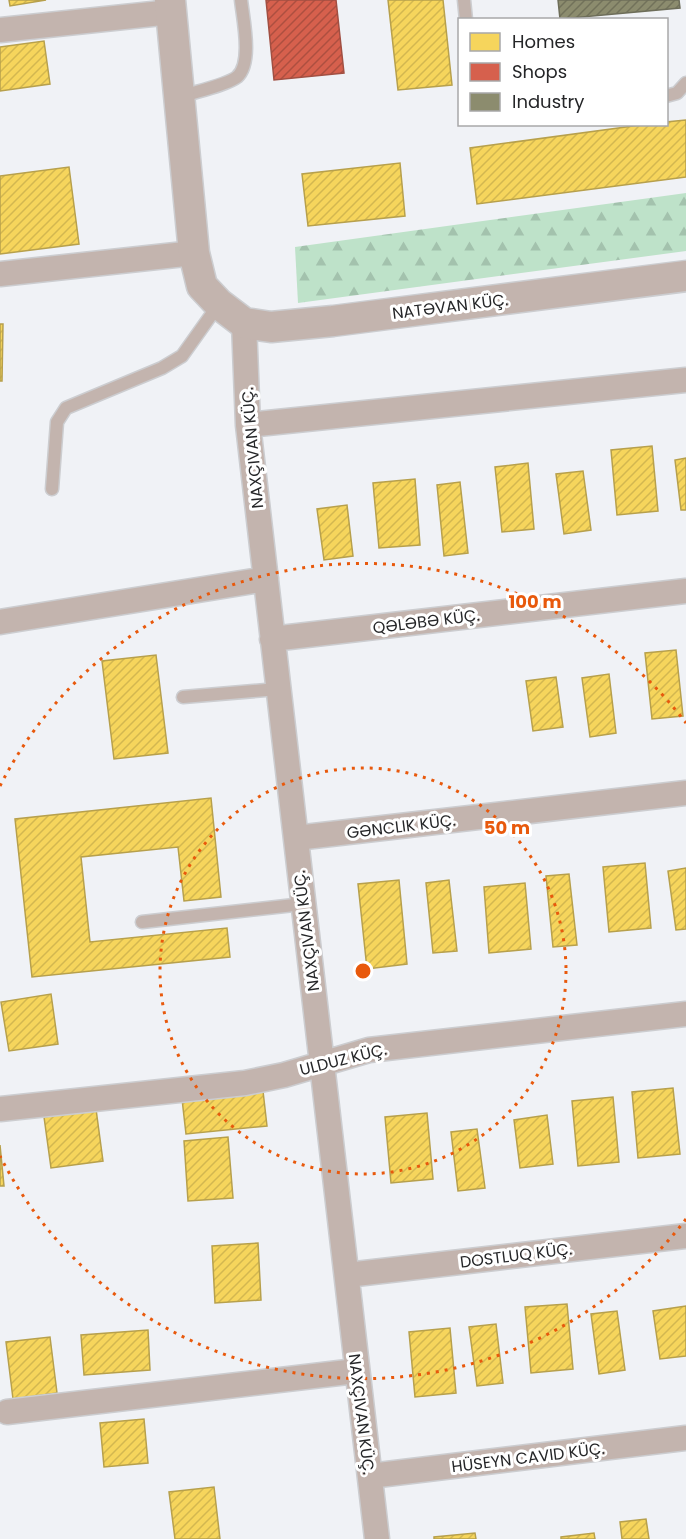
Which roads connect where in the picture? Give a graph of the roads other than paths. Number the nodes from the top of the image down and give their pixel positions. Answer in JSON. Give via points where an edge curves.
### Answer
{"nodes":[{"id":1,"x":241,"y":0,"type":"edge"},
{"id":2,"x":464,"y":0,"type":"edge"},
{"id":3,"x":171,"y":6,"type":"edge"},
{"id":4,"x":466,"y":18,"type":"edge"},
{"id":5,"x":0,"y":30,"type":"edge"},
{"id":6,"x":686,"y":83,"type":"edge"},
{"id":7,"x":668,"y":95,"type":"edge"},
{"id":8,"x":179,"y":97,"type":"junction"},
{"id":9,"x":194,"y":253,"type":"junction"},
{"id":10,"x":0,"y":274,"type":"edge"},
{"id":11,"x":686,"y":276,"type":"edge"},
{"id":12,"x":219,"y":304,"type":"junction"},
{"id":13,"x":244,"y":323,"type":"junction"},
{"id":14,"x":686,"y":380,"type":"edge"},
{"id":15,"x":248,"y":425,"type":"junction"},
{"id":16,"x":52,"y":489,"type":"dead end"},
{"id":17,"x":266,"y":579,"type":"junction"},
{"id":18,"x":686,"y":591,"type":"edge"},
{"id":19,"x":0,"y":622,"type":"edge"},
{"id":20,"x":272,"y":639,"type":"junction"},
{"id":21,"x":278,"y":689,"type":"junction"},
{"id":22,"x":183,"y":697,"type":"dead end"},
{"id":23,"x":686,"y":793,"type":"edge"},
{"id":24,"x":296,"y":838,"type":"junction"},
{"id":25,"x":303,"y":904,"type":"junction"},
{"id":26,"x":142,"y":922,"type":"dead end"},
{"id":27,"x":686,"y":1014,"type":"edge"},
{"id":28,"x":322,"y":1064,"type":"junction"},
{"id":29,"x":0,"y":1109,"type":"edge"},
{"id":30,"x":686,"y":1236,"type":"edge"},
{"id":31,"x":346,"y":1275,"type":"junction"},
{"id":32,"x":356,"y":1371,"type":"junction"},
{"id":33,"x":7,"y":1412,"type":"dead end"},
{"id":34,"x":686,"y":1438,"type":"edge"},
{"id":35,"x":370,"y":1476,"type":"junction"},
{"id":36,"x":377,"y":1539,"type":"edge"}],
"edges":[{"from":1,"to":8,"type":"lane","via":[[244,67],[237,77]]},
{"from":2,"to":4,"type":"lane"},
{"from":3,"to":5,"type":"street"},
{"from":3,"to":8,"type":"street"},
{"from":6,"to":7,"type":"lane","via":[[677,93]]},
{"from":8,"to":9,"type":"street"},
{"from":9,"to":10,"type":"street"},
{"from":9,"to":12,"type":"street","via":[[202,286]]},
{"from":11,"to":13,"type":"street","name":"NATƏVAN KÜÇ.","via":[[333,321],[271,327]]},
{"from":12,"to":13,"type":"street"},
{"from":12,"to":16,"type":"lane","via":[[182,356],[66,408],[57,422]]},
{"from":13,"to":15,"type":"street"},
{"from":14,"to":15,"type":"street"},
{"from":15,"to":17,"type":"street"},
{"from":17,"to":19,"type":"street"},
{"from":17,"to":20,"type":"street"},
{"from":18,"to":20,"type":"street","name":"QƏLƏBƏ KÜÇ."},
{"from":20,"to":21,"type":"street"},
{"from":21,"to":22,"type":"lane"},
{"from":21,"to":24,"type":"street"},
{"from":23,"to":24,"type":"street","name":"GƏNCLIK KÜÇ."},
{"from":24,"to":25,"type":"street"},
{"from":25,"to":26,"type":"lane"},
{"from":25,"to":28,"type":"street"},
{"from":27,"to":28,"type":"street","name":"ULDUZ KÜÇ.","via":[[393,1046]]},
{"from":28,"to":29,"type":"street","name":"ULDUZ KÜÇ.","via":[[245,1083]]},
{"from":28,"to":31,"type":"street"},
{"from":30,"to":31,"type":"street","name":"DOSTLUQ KÜÇ."},
{"from":31,"to":32,"type":"street"},
{"from":32,"to":33,"type":"street"},
{"from":32,"to":35,"type":"street"},
{"from":34,"to":35,"type":"street","name":"HÜSEYN CAVID KÜÇ."},
{"from":35,"to":36,"type":"street"}]}
